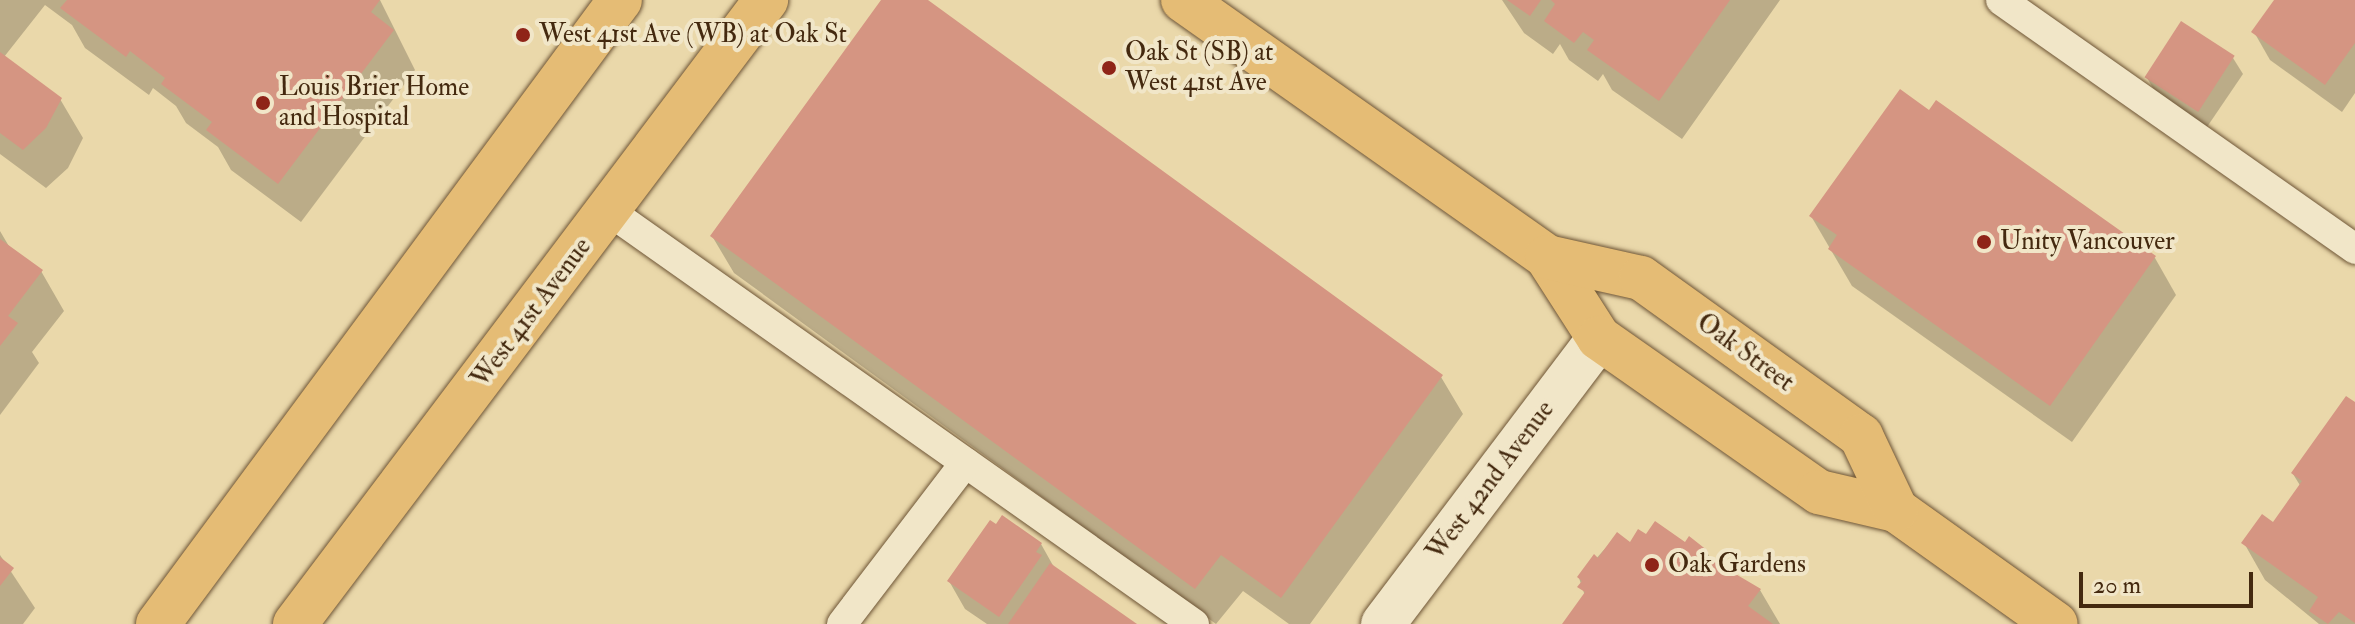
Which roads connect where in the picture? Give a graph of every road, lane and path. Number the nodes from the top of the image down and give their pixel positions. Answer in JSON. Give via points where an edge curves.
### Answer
{"nodes":[{"id":1,"x":620,"y":0,"type":"edge"},
{"id":2,"x":766,"y":0,"type":"edge"},
{"id":3,"x":1183,"y":0,"type":"edge"},
{"id":4,"x":2001,"y":0,"type":"edge"},
{"id":5,"x":609,"y":211,"type":"junction"},
{"id":6,"x":2355,"y":249,"type":"edge"},
{"id":7,"x":1547,"y":257,"type":"junction"},
{"id":8,"x":1599,"y":338,"type":"junction"},
{"id":9,"x":965,"y":463,"type":"junction"},
{"id":10,"x":1896,"y":510,"type":"junction"},
{"id":11,"x":158,"y":624,"type":"edge"},
{"id":12,"x":295,"y":624,"type":"edge"},
{"id":13,"x":842,"y":624,"type":"edge"},
{"id":14,"x":1194,"y":624,"type":"edge"},
{"id":15,"x":1383,"y":624,"type":"edge"},
{"id":16,"x":2056,"y":624,"type":"edge"}],
"edges":[{"from":1,"to":11,"type":"main road"},
{"from":2,"to":5,"type":"main road","name":"West 41st Avenue"},
{"from":3,"to":7,"type":"main road","name":"Oak Street"},
{"from":4,"to":6,"type":"lane"},
{"from":5,"to":9,"type":"lane"},
{"from":5,"to":12,"type":"main road","name":"West 41st Avenue"},
{"from":7,"to":8,"type":"main road","name":"Oak Street"},
{"from":7,"to":10,"type":"main road","name":"Oak Street","via":[[1641,278],[1861,436]]},
{"from":8,"to":10,"type":"main road","name":"Oak Street","via":[[1819,492]]},
{"from":8,"to":15,"type":"street","name":"West 42nd Avenue"},
{"from":9,"to":13,"type":"lane"},
{"from":9,"to":14,"type":"lane"},
{"from":10,"to":16,"type":"main road","name":"Oak Street"}]}
